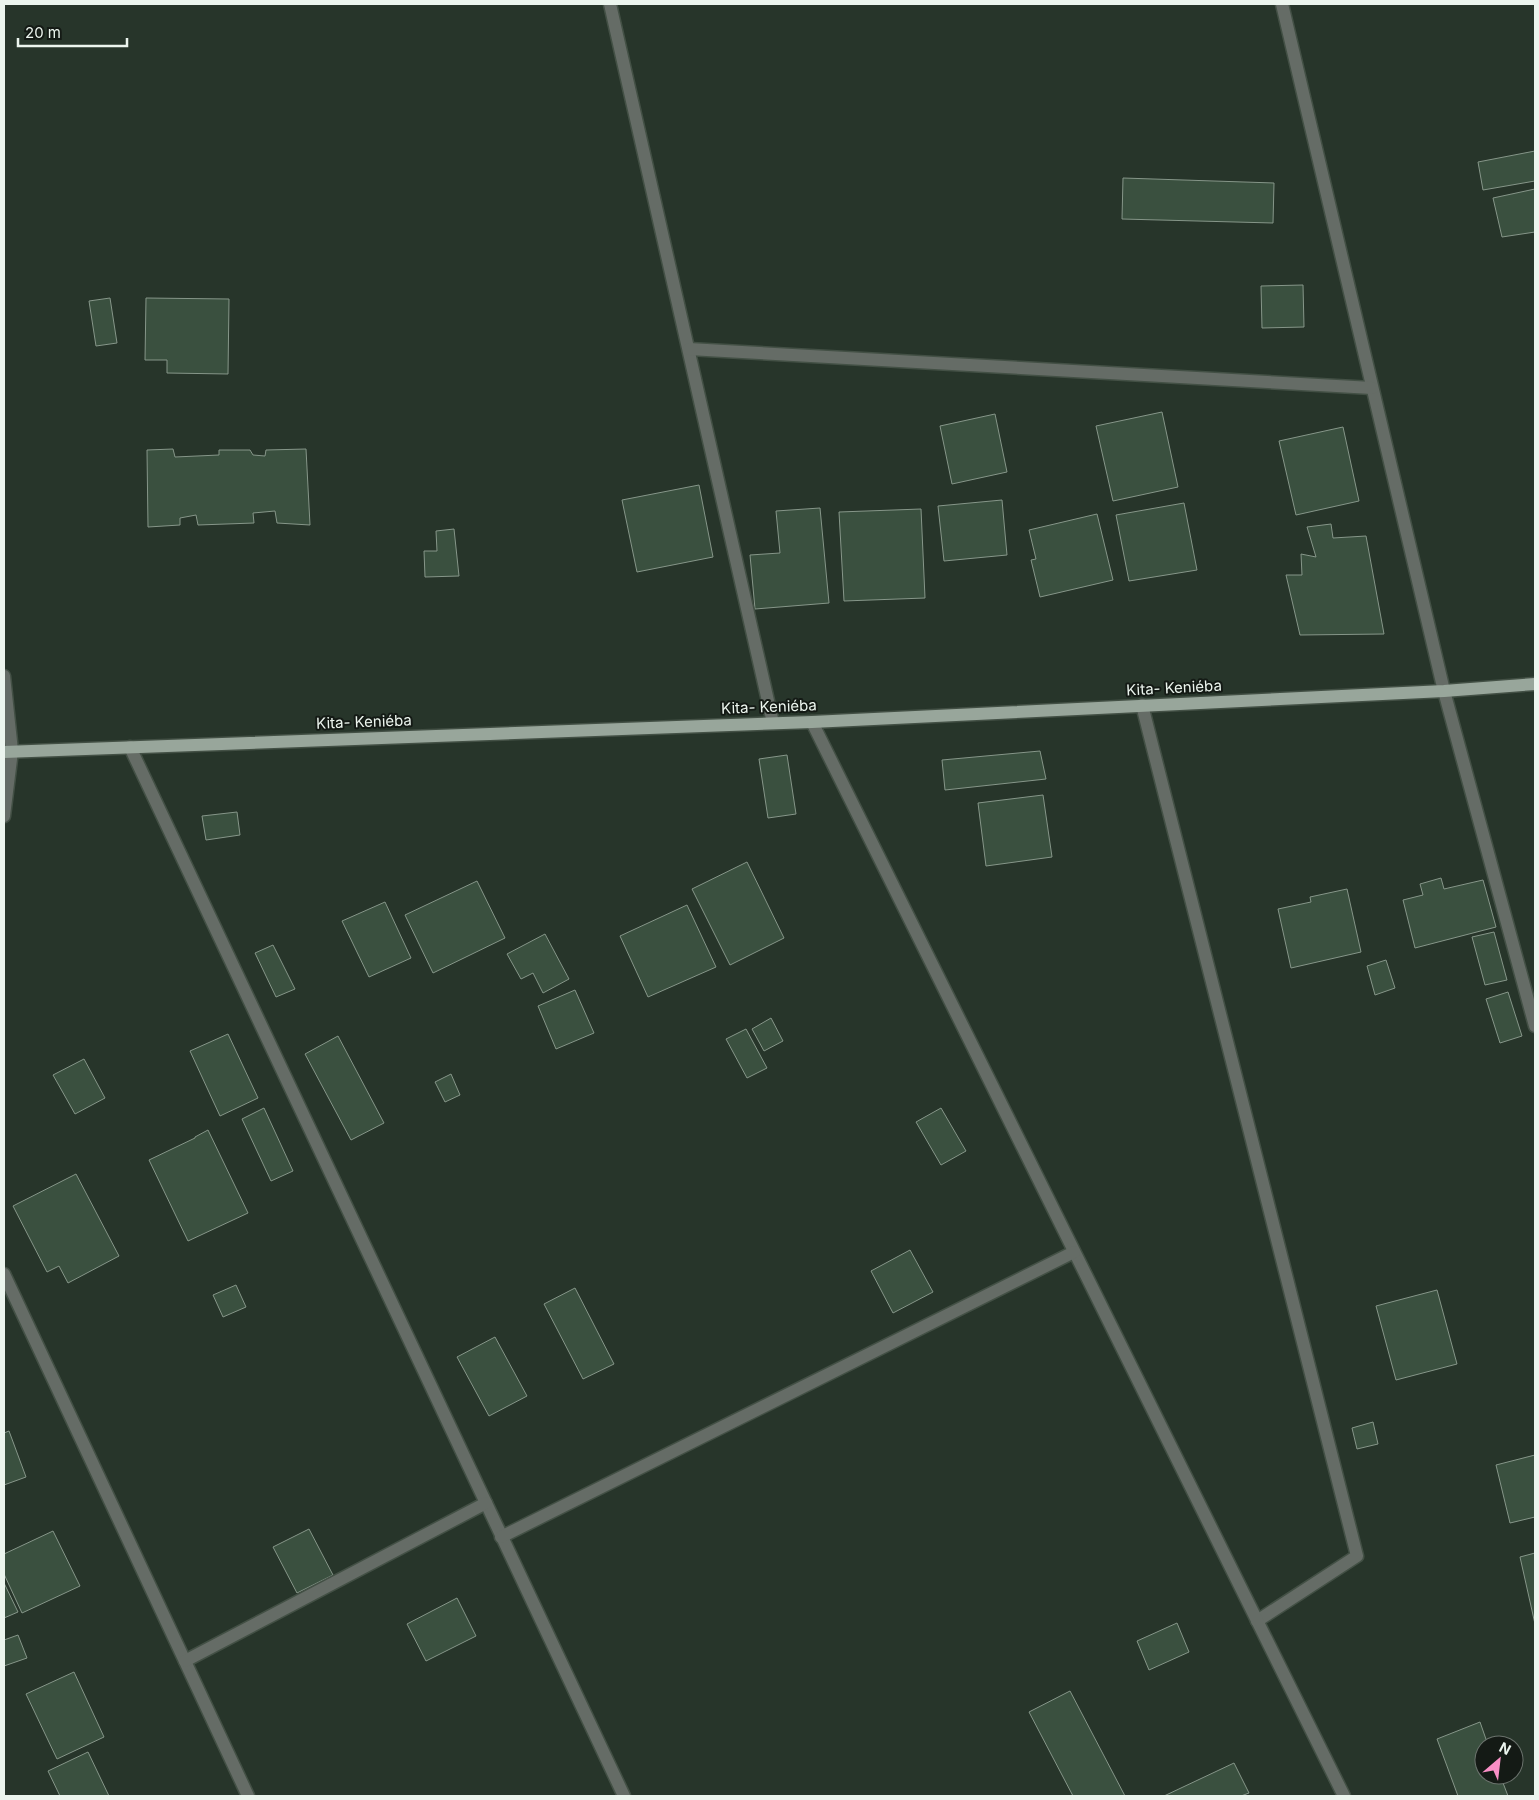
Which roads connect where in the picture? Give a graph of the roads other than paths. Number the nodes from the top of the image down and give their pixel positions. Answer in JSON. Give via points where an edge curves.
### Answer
{"nodes":[{"id":1,"x":610,"y":4,"type":"edge"},
{"id":2,"x":1282,"y":4,"type":"edge"},
{"id":3,"x":689,"y":349,"type":"junction"},
{"id":4,"x":1372,"y":388,"type":"junction"},
{"id":5,"x":4,"y":676,"type":"edge"},
{"id":6,"x":1535,"y":684,"type":"edge"},
{"id":7,"x":1444,"y":691,"type":"junction"},
{"id":8,"x":1142,"y":706,"type":"junction"},
{"id":9,"x":812,"y":722,"type":"junction"},
{"id":10,"x":773,"y":723,"type":"junction"},
{"id":11,"x":130,"y":747,"type":"junction"},
{"id":12,"x":8,"y":751,"type":"edge"},
{"id":13,"x":4,"y":816,"type":"edge"},
{"id":14,"x":1535,"y":1026,"type":"edge"},
{"id":15,"x":1074,"y":1252,"type":"junction"},
{"id":16,"x":4,"y":1274,"type":"edge"},
{"id":17,"x":486,"y":1503,"type":"junction"},
{"id":18,"x":501,"y":1536,"type":"junction"},
{"id":19,"x":1257,"y":1621,"type":"junction"},
{"id":20,"x":185,"y":1661,"type":"junction"},
{"id":21,"x":248,"y":1796,"type":"edge"},
{"id":22,"x":624,"y":1796,"type":"edge"},
{"id":23,"x":1344,"y":1796,"type":"edge"}],
"edges":[{"from":1,"to":3,"type":"street"},
{"from":2,"to":4,"type":"street"},
{"from":3,"to":4,"type":"street"},
{"from":3,"to":10,"type":"street"},
{"from":4,"to":7,"type":"street"},
{"from":5,"to":12,"type":"street"},
{"from":6,"to":7,"type":"main road","name":"Kita- Keniéba"},
{"from":7,"to":8,"type":"main road","name":"Kita- Keniéba"},
{"from":7,"to":14,"type":"street"},
{"from":8,"to":9,"type":"main road","name":"Kita- Keniéba"},
{"from":8,"to":19,"type":"street","via":[[1356,1556]]},
{"from":9,"to":10,"type":"main road","name":"Kita- Keniéba"},
{"from":9,"to":15,"type":"street"},
{"from":10,"to":11,"type":"main road","name":"Kita- Keniéba"},
{"from":11,"to":12,"type":"main road","name":"Kita- Keniéba"},
{"from":11,"to":17,"type":"street"},
{"from":12,"to":13,"type":"street"},
{"from":15,"to":18,"type":"street"},
{"from":15,"to":19,"type":"street"},
{"from":16,"to":20,"type":"street"},
{"from":17,"to":18,"type":"street"},
{"from":17,"to":20,"type":"street"},
{"from":18,"to":22,"type":"street"},
{"from":19,"to":23,"type":"street"},
{"from":20,"to":21,"type":"street"}]}
